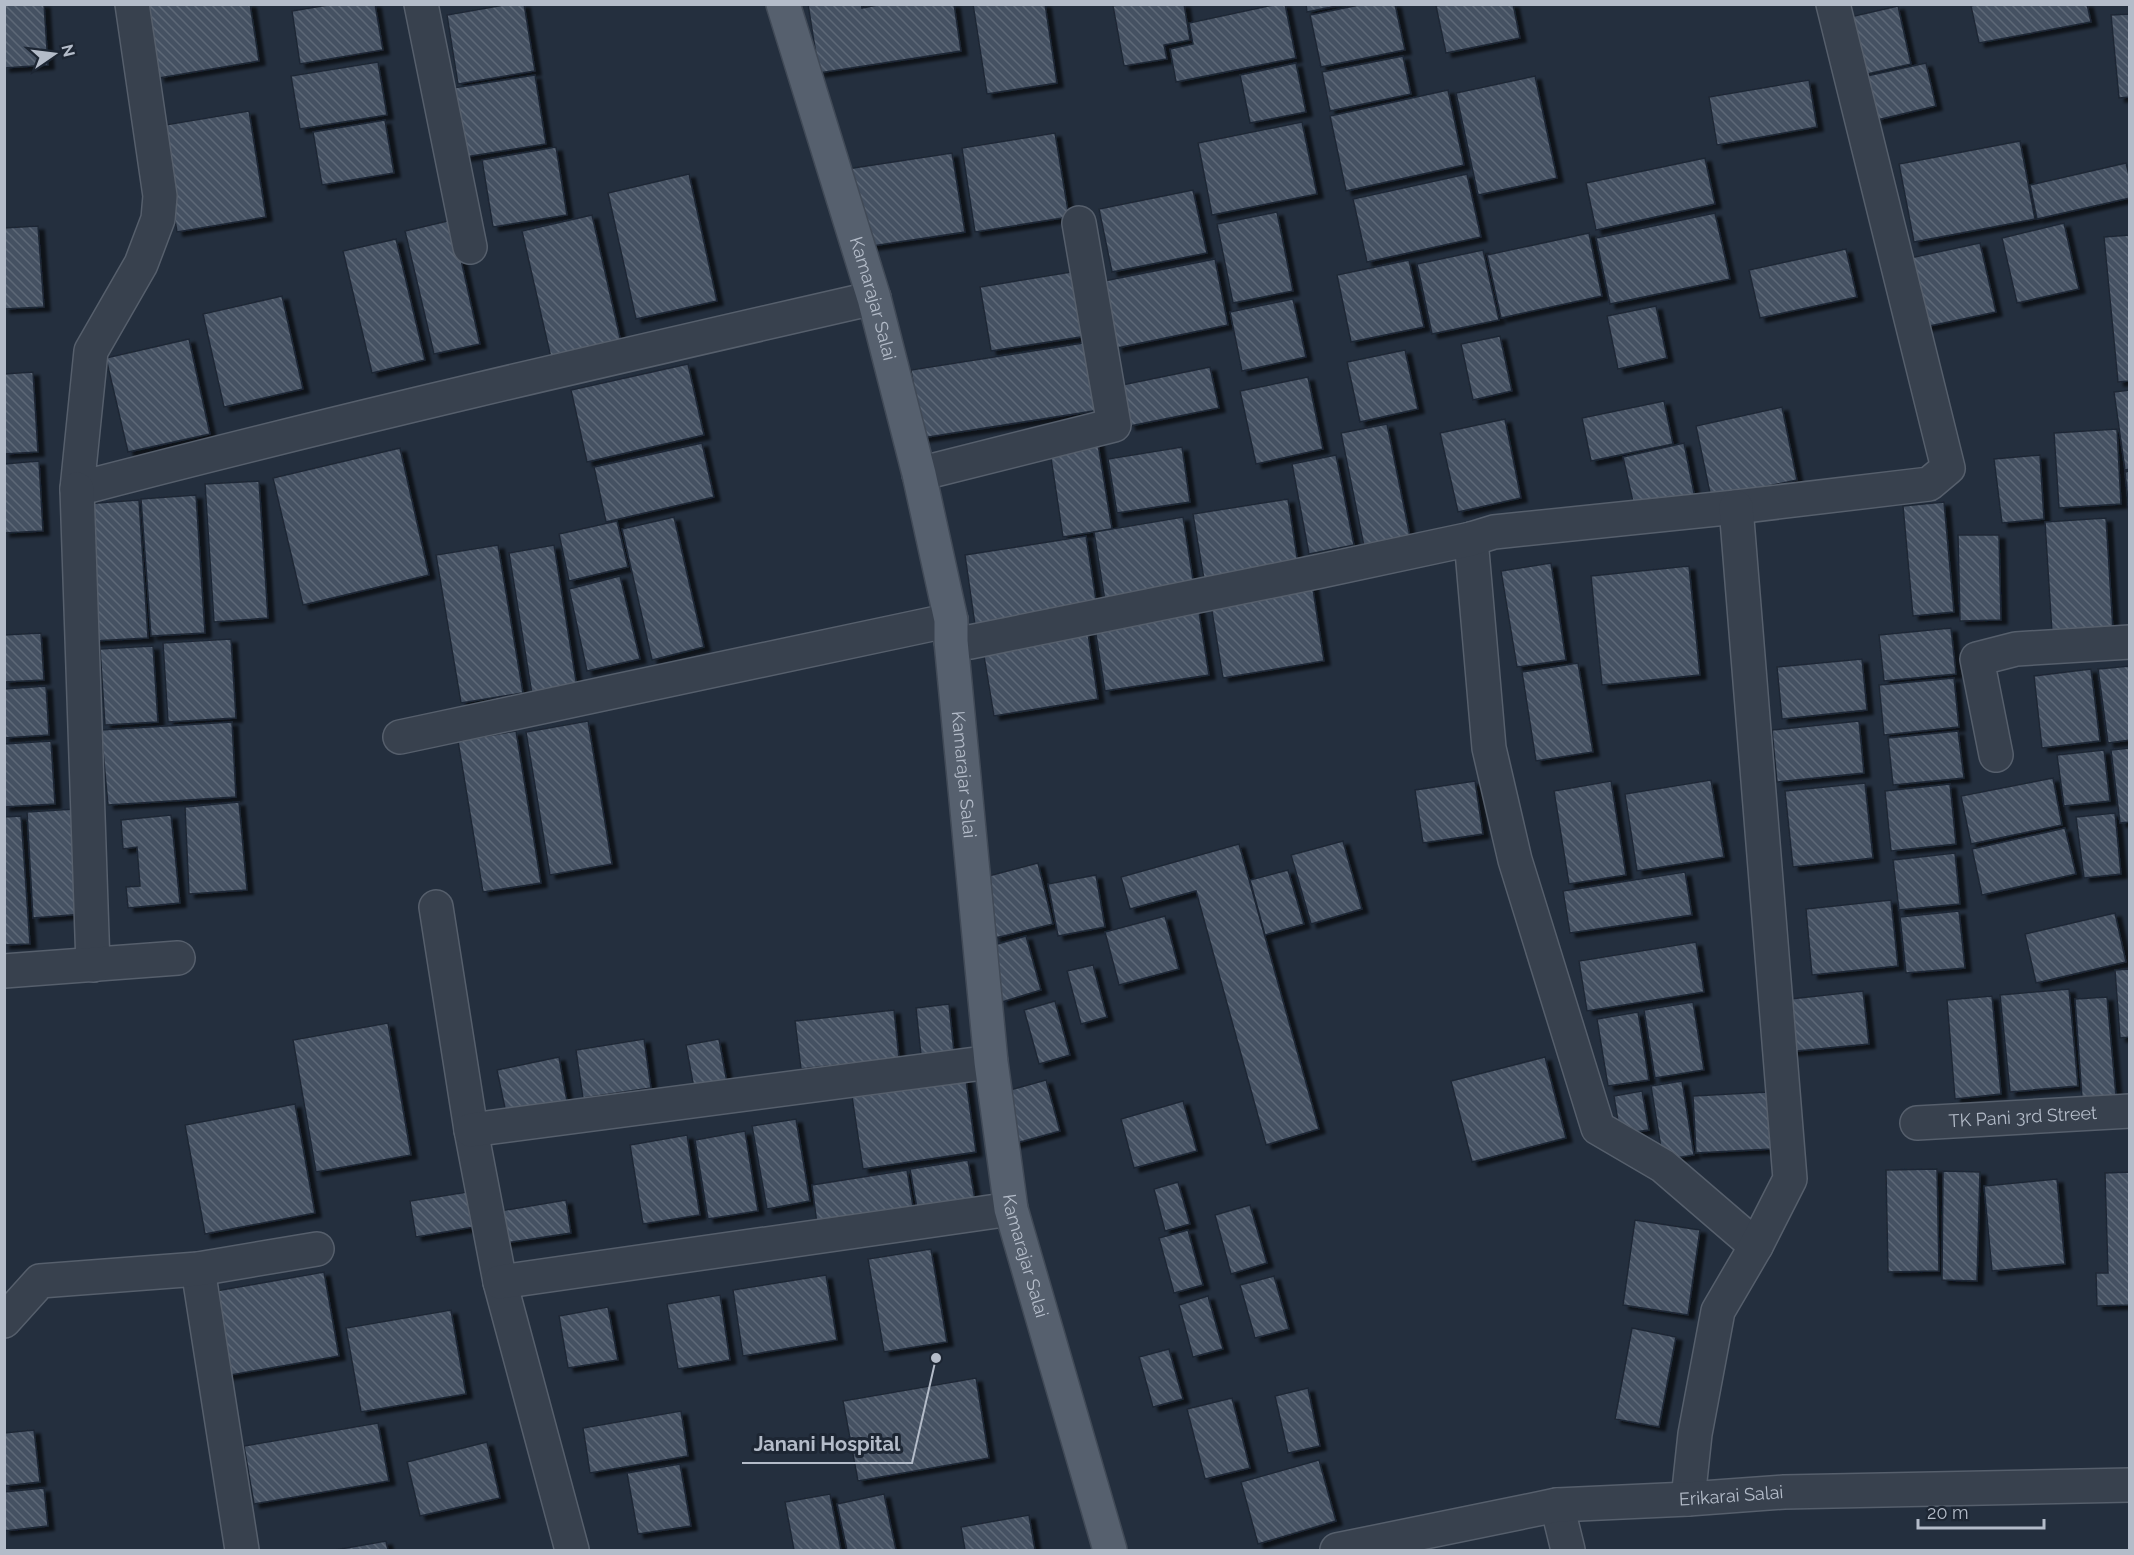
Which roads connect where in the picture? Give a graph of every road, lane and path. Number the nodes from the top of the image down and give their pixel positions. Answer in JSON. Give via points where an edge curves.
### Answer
{"nodes":[{"id":1,"x":132,"y":4,"type":"edge"},
{"id":2,"x":421,"y":4,"type":"edge"},
{"id":3,"x":783,"y":4,"type":"edge"},
{"id":4,"x":1833,"y":4,"type":"edge"},
{"id":5,"x":1079,"y":223,"type":"dead end"},
{"id":6,"x":470,"y":247,"type":"dead end"},
{"id":7,"x":874,"y":298,"type":"junction"},
{"id":8,"x":919,"y":474,"type":"junction"},
{"id":9,"x":77,"y":489,"type":"junction"},
{"id":10,"x":1736,"y":507,"type":"junction"},
{"id":11,"x":1471,"y":539,"type":"junction"},
{"id":12,"x":951,"y":631,"type":"junction"},
{"id":13,"x":2130,"y":642,"type":"edge"},
{"id":14,"x":400,"y":737,"type":"dead end"},
{"id":15,"x":1996,"y":755,"type":"dead end"},
{"id":16,"x":436,"y":907,"type":"dead end"},
{"id":17,"x":178,"y":958,"type":"dead end"},
{"id":18,"x":93,"y":965,"type":"junction"},
{"id":19,"x":4,"y":971,"type":"edge"},
{"id":20,"x":991,"y":1062,"type":"junction"},
{"id":21,"x":2130,"y":1111,"type":"edge"},
{"id":22,"x":1917,"y":1123,"type":"dead end"},
{"id":23,"x":471,"y":1130,"type":"junction"},
{"id":24,"x":1011,"y":1209,"type":"junction"},
{"id":25,"x":1756,"y":1246,"type":"junction"},
{"id":26,"x":317,"y":1249,"type":"dead end"},
{"id":27,"x":198,"y":1269,"type":"junction"},
{"id":28,"x":500,"y":1282,"type":"junction"},
{"id":29,"x":4,"y":1322,"type":"edge"},
{"id":30,"x":2130,"y":1485,"type":"edge"},
{"id":31,"x":1688,"y":1499,"type":"junction"},
{"id":32,"x":1557,"y":1505,"type":"junction"},
{"id":33,"x":242,"y":1551,"type":"edge"},
{"id":34,"x":572,"y":1551,"type":"edge"},
{"id":35,"x":1110,"y":1551,"type":"edge"},
{"id":36,"x":1337,"y":1551,"type":"edge"},
{"id":37,"x":1568,"y":1551,"type":"edge"}],
"edges":[{"from":1,"to":9,"type":"street","via":[[160,196],[158,219],[141,264],[91,351]]},
{"from":2,"to":6,"type":"street"},
{"from":3,"to":7,"type":"main road","name":"Kamarajar Salai"},
{"from":4,"to":10,"type":"street","via":[[1947,468],[1929,484]]},
{"from":5,"to":8,"type":"street","via":[[1114,425]]},
{"from":7,"to":8,"type":"main road","name":"Kamarajar Salai"},
{"from":7,"to":9,"type":"street","via":[[517,380]]},
{"from":8,"to":12,"type":"main road","name":"Kamarajar Salai"},
{"from":9,"to":18,"type":"street"},
{"from":10,"to":11,"type":"street","via":[[1494,532]]},
{"from":10,"to":25,"type":"street","via":[[1790,1179]]},
{"from":11,"to":12,"type":"street","via":[[970,642]]},
{"from":11,"to":25,"type":"street","via":[[1489,748],[1515,860],[1598,1128],[1664,1166]]},
{"from":12,"to":14,"type":"street"},
{"from":12,"to":20,"type":"main road","name":"Kamarajar Salai"},
{"from":13,"to":15,"type":"street","via":[[2016,649],[1977,659]]},
{"from":16,"to":23,"type":"street"},
{"from":17,"to":18,"type":"street"},
{"from":18,"to":19,"type":"street"},
{"from":20,"to":23,"type":"street"},
{"from":20,"to":24,"type":"main road","name":"Kamarajar Salai"},
{"from":21,"to":22,"type":"street","name":"TK Pani 3rd Street"},
{"from":23,"to":28,"type":"street"},
{"from":24,"to":28,"type":"street"},
{"from":24,"to":35,"type":"main road","name":"Kamarajar Salai"},
{"from":25,"to":31,"type":"street","via":[[1718,1311],[1695,1434]]},
{"from":26,"to":27,"type":"street"},
{"from":27,"to":29,"type":"street","via":[[40,1281]]},
{"from":27,"to":33,"type":"street"},
{"from":28,"to":34,"type":"street"},
{"from":30,"to":31,"type":"street","name":"Erikarai Salai","via":[[1784,1492]]},
{"from":31,"to":32,"type":"street","name":"Erikarai Salai"},
{"from":32,"to":36,"type":"street","name":"Erikarai Salai"},
{"from":32,"to":37,"type":"street"}]}
